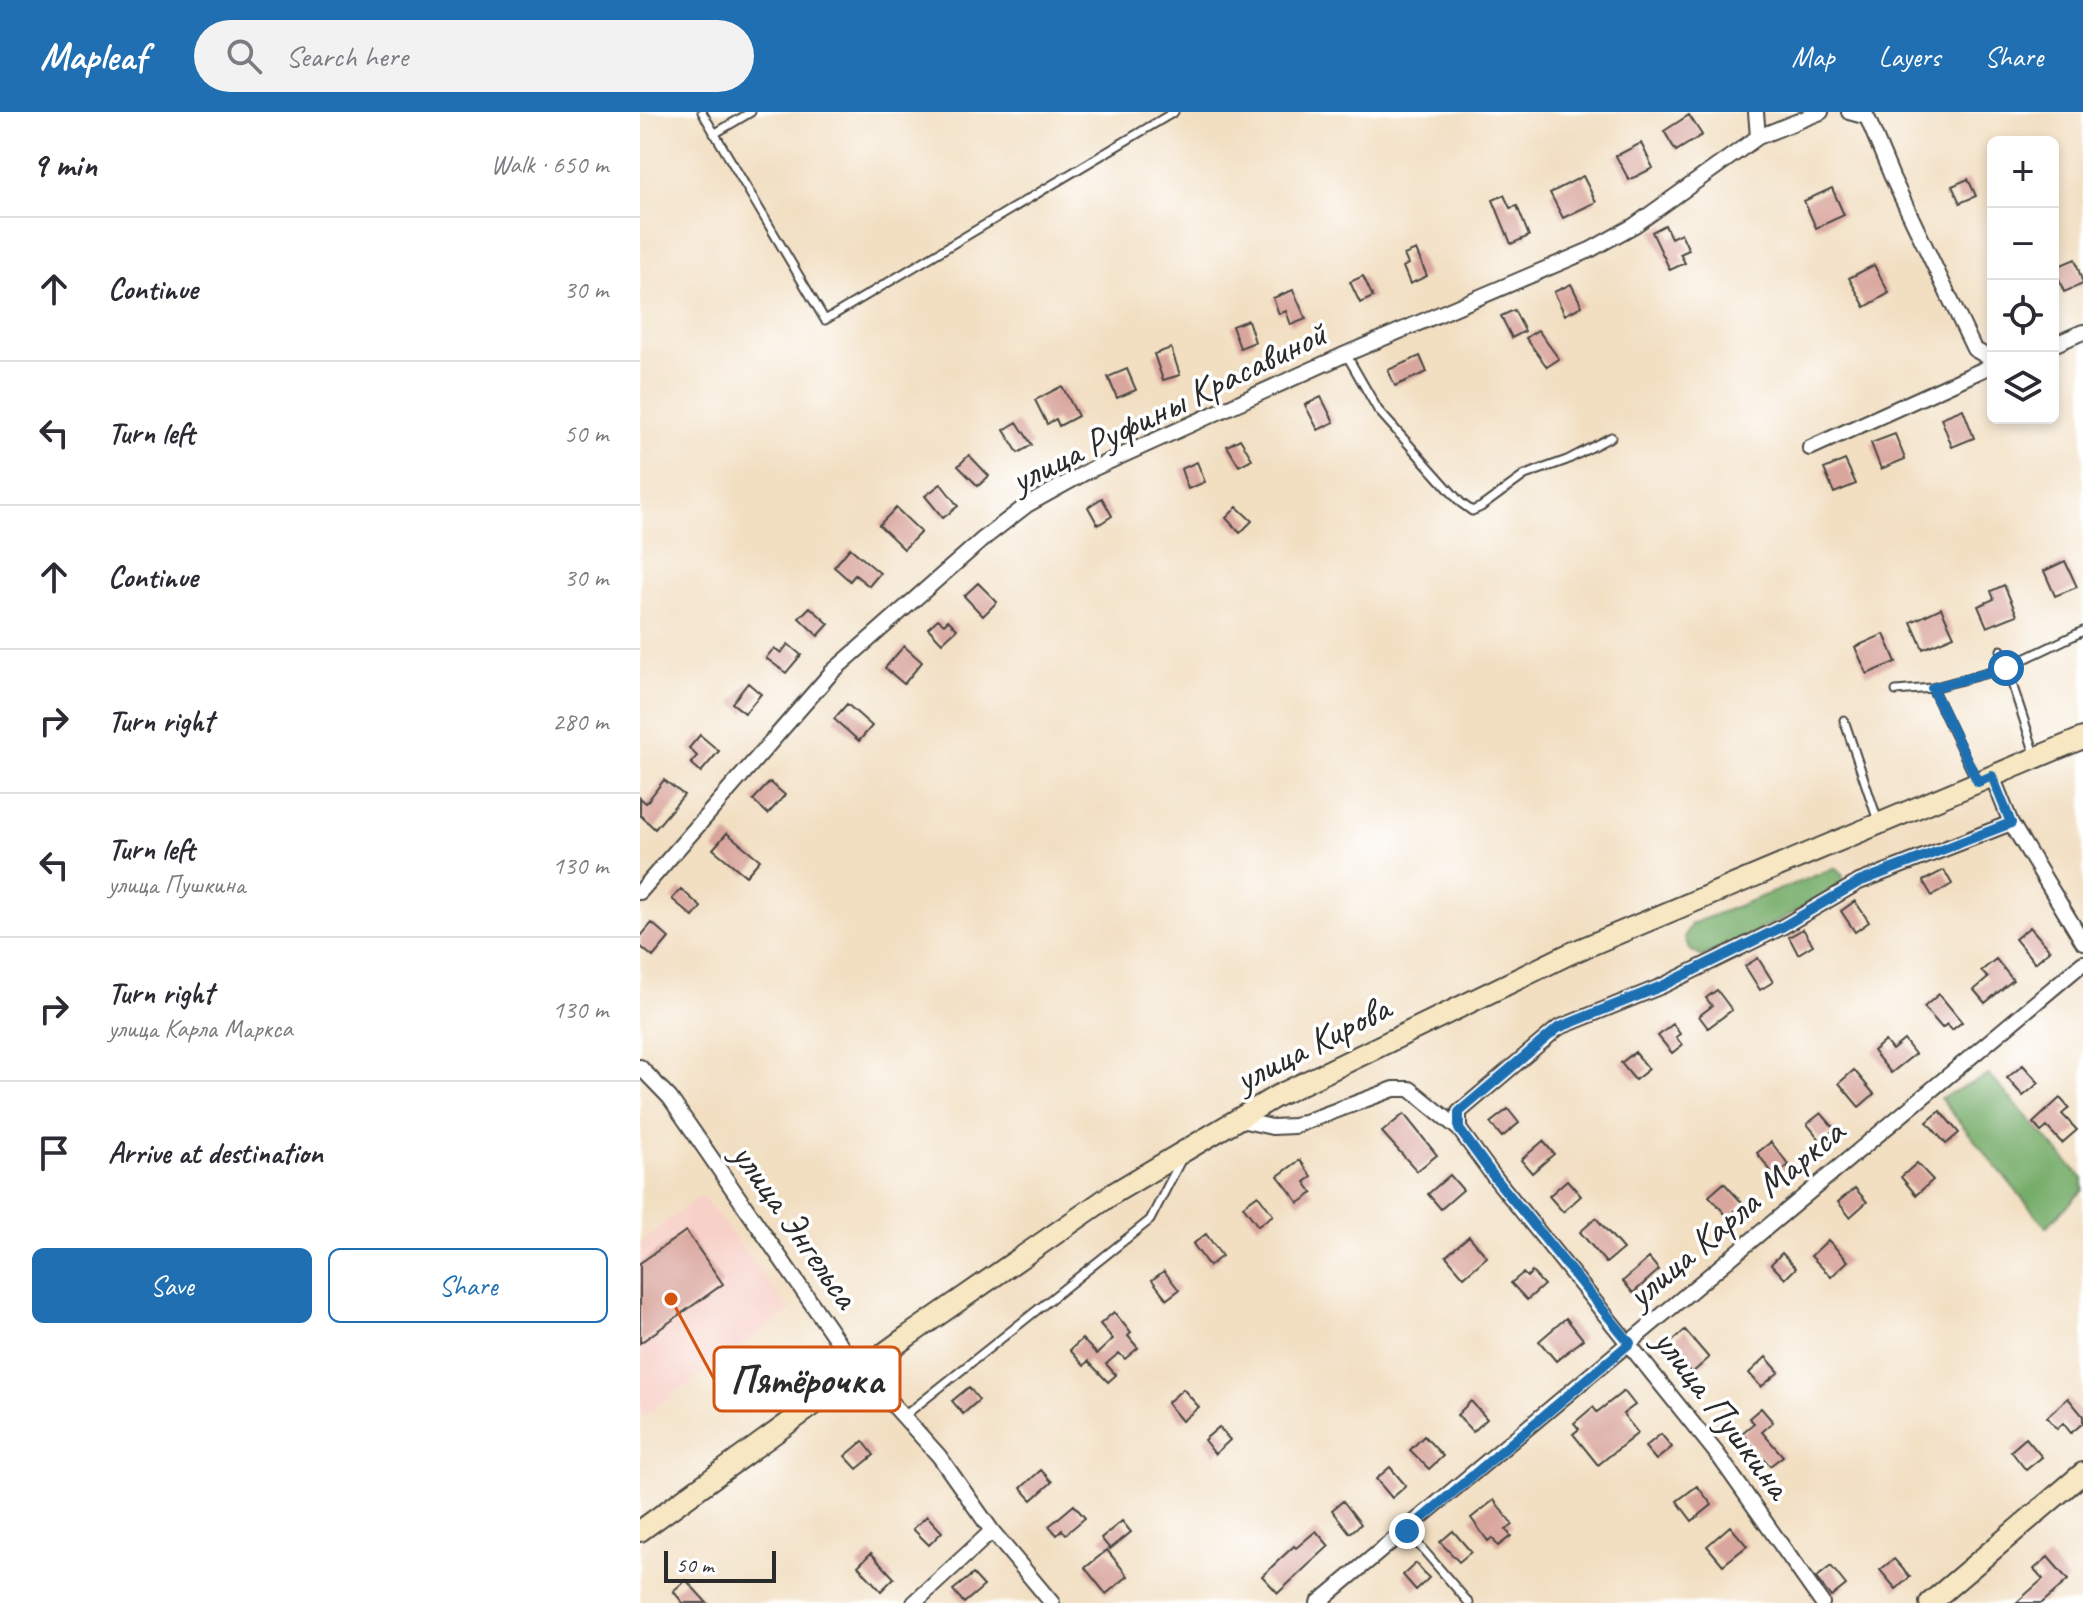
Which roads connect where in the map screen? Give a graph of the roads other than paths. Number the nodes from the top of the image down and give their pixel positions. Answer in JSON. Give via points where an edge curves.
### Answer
{"nodes":[{"id":1,"x":702,"y":112,"type":"edge"},
{"id":2,"x":751,"y":112,"type":"edge"},
{"id":3,"x":1174,"y":112,"type":"edge"},
{"id":4,"x":1756,"y":112,"type":"edge"},
{"id":5,"x":1821,"y":112,"type":"edge"},
{"id":6,"x":1849,"y":112,"type":"edge"},
{"id":7,"x":1872,"y":114,"type":"edge"},
{"id":8,"x":714,"y":134,"type":"junction"},
{"id":9,"x":1758,"y":137,"type":"junction"},
{"id":10,"x":2083,"y":332,"type":"edge"},
{"id":11,"x":2059,"y":342,"type":"edge"},
{"id":12,"x":1346,"y":354,"type":"junction"},
{"id":13,"x":1987,"y":358,"type":"edge"},
{"id":14,"x":1987,"y":365,"type":"edge"},
{"id":15,"x":1611,"y":437,"type":"dead end"},
{"id":16,"x":1810,"y":448,"type":"dead end"},
{"id":17,"x":2083,"y":631,"type":"edge"},
{"id":18,"x":2001,"y":650,"type":"dead end"},
{"id":19,"x":2006,"y":668,"type":"junction"},
{"id":20,"x":1932,"y":688,"type":"junction"},
{"id":21,"x":1896,"y":691,"type":"dead end"},
{"id":22,"x":1844,"y":720,"type":"dead end"},
{"id":23,"x":2083,"y":738,"type":"edge"},
{"id":24,"x":2036,"y":758,"type":"junction"},
{"id":25,"x":1985,"y":779,"type":"junction"},
{"id":26,"x":2011,"y":823,"type":"junction"},
{"id":27,"x":1879,"y":824,"type":"junction"},
{"id":28,"x":640,"y":892,"type":"edge"},
{"id":29,"x":2083,"y":942,"type":"edge"},
{"id":30,"x":2083,"y":963,"type":"edge"},
{"id":31,"x":640,"y":1067,"type":"edge"},
{"id":32,"x":1236,"y":1119,"type":"junction"},
{"id":33,"x":1459,"y":1129,"type":"junction"},
{"id":34,"x":1188,"y":1147,"type":"junction"},
{"id":35,"x":1630,"y":1343,"type":"junction"},
{"id":36,"x":863,"y":1370,"type":"junction"},
{"id":37,"x":904,"y":1416,"type":"junction"},
{"id":38,"x":2083,"y":1473,"type":"edge"},
{"id":39,"x":640,"y":1531,"type":"edge"},
{"id":40,"x":992,"y":1531,"type":"junction"},
{"id":41,"x":1407,"y":1531,"type":"junction"},
{"id":42,"x":914,"y":1603,"type":"edge"},
{"id":43,"x":1052,"y":1603,"type":"edge"},
{"id":44,"x":1318,"y":1603,"type":"edge"},
{"id":45,"x":1469,"y":1603,"type":"edge"},
{"id":46,"x":1822,"y":1603,"type":"edge"},
{"id":47,"x":1930,"y":1603,"type":"edge"}],
"edges":[{"from":1,"to":8,"type":"lane"},
{"from":2,"to":8,"type":"lane"},
{"from":3,"to":8,"type":"lane","via":[[825,320]]},
{"from":4,"to":9,"type":"street"},
{"from":5,"to":9,"type":"street","name":"улица Руфины Красавиной"},
{"from":6,"to":7,"type":"street"},
{"from":7,"to":13,"type":"street","via":[[1892,177],[1974,349]]},
{"from":9,"to":12,"type":"street","name":"улица Руфины Красавиной","via":[[1635,225],[1590,250]]},
{"from":10,"to":11,"type":"street"},
{"from":12,"to":15,"type":"lane","via":[[1378,410],[1472,511],[1525,475]]},
{"from":12,"to":28,"type":"street","name":"улица Руфины Красавиной","via":[[1090,470],[1027,505],[832,672]]},
{"from":14,"to":16,"type":"street"},
{"from":17,"to":19,"type":"lane"},
{"from":18,"to":19,"type":"lane"},
{"from":19,"to":20,"type":"lane"},
{"from":19,"to":24,"type":"lane"},
{"from":20,"to":21,"type":"lane"},
{"from":20,"to":25,"type":"lane"},
{"from":22,"to":27,"type":"lane"},
{"from":23,"to":24,"type":"main road","name":"улица Кирова"},
{"from":24,"to":25,"type":"main road","name":"улица Кирова"},
{"from":25,"to":26,"type":"street"},
{"from":25,"to":27,"type":"main road","name":"улица Кирова"},
{"from":26,"to":29,"type":"street"},
{"from":26,"to":33,"type":"street","via":[[1859,882],[1662,986],[1558,1028],[1459,1112]]},
{"from":27,"to":32,"type":"main road","name":"улица Кирова","via":[[1569,954]]},
{"from":30,"to":35,"type":"street","name":"улица Карла Маркса"},
{"from":31,"to":36,"type":"street","name":"улица Энгельса","via":[[670,1098],[843,1349]]},
{"from":32,"to":33,"type":"street","name":"улица Пушкина","via":[[1294,1126],[1394,1089],[1410,1089]]},
{"from":32,"to":34,"type":"main road","name":"улица Кирова"},
{"from":33,"to":35,"type":"street","name":"улица Пушкина"},
{"from":34,"to":36,"type":"main road","name":"улица Кирова"},
{"from":34,"to":37,"type":"lane","via":[[1150,1220]]},
{"from":35,"to":41,"type":"street","name":"улица Карла Маркса"},
{"from":35,"to":46,"type":"street","name":"улица Пушкина","via":[[1718,1455]]},
{"from":36,"to":37,"type":"street","name":"улица Энгельса"},
{"from":36,"to":39,"type":"main road","name":"улица Кирова"},
{"from":37,"to":40,"type":"street","name":"улица Энгельса"},
{"from":38,"to":47,"type":"main road"},
{"from":40,"to":42,"type":"street"},
{"from":40,"to":43,"type":"street","name":"улица Энгельса"},
{"from":41,"to":44,"type":"street","name":"улица Карла Маркса"},
{"from":41,"to":45,"type":"lane"}]}
